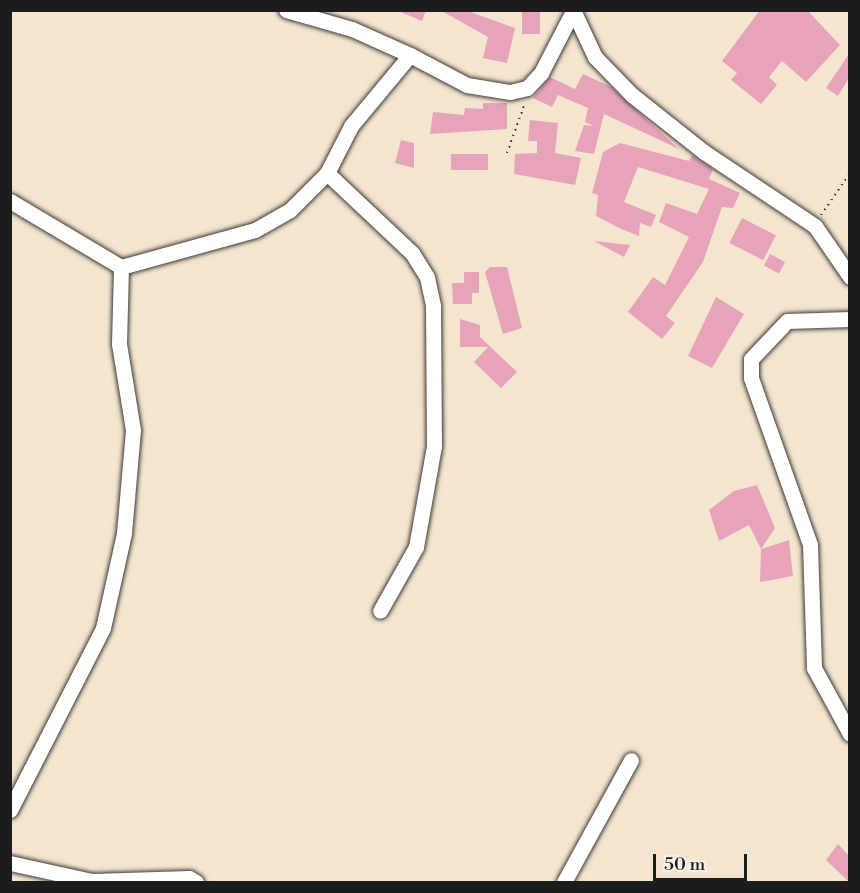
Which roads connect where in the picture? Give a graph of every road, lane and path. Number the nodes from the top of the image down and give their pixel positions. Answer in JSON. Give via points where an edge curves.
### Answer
{"nodes":[{"id":1,"x":286,"y":10,"type":"edge"},
{"id":2,"x":573,"y":11,"type":"edge"},
{"id":3,"x":410,"y":55,"type":"junction"},
{"id":4,"x":527,"y":88,"type":"junction"},
{"id":5,"x":507,"y":153,"type":"dead end"},
{"id":6,"x":327,"y":173,"type":"junction"},
{"id":7,"x":849,"y":173,"type":"edge"},
{"id":8,"x":10,"y":201,"type":"edge"},
{"id":9,"x":815,"y":226,"type":"junction"},
{"id":10,"x":121,"y":267,"type":"junction"},
{"id":11,"x":849,"y":277,"type":"edge"},
{"id":12,"x":849,"y":319,"type":"edge"},
{"id":13,"x":380,"y":610,"type":"dead end"},
{"id":14,"x":849,"y":734,"type":"edge"},
{"id":15,"x":631,"y":760,"type":"dead end"},
{"id":16,"x":10,"y":810,"type":"edge"},
{"id":17,"x":10,"y":863,"type":"edge"},
{"id":18,"x":196,"y":882,"type":"edge"},
{"id":19,"x":564,"y":882,"type":"edge"}],
"edges":[{"from":1,"to":3,"type":"street","via":[[352,29]]},
{"from":2,"to":4,"type":"street","via":[[541,73]]},
{"from":2,"to":9,"type":"street","via":[[595,57],[632,95],[704,152]]},
{"from":3,"to":4,"type":"street","via":[[467,84],[510,92]]},
{"from":3,"to":6,"type":"street","via":[[351,126]]},
{"from":4,"to":5,"type":"path","via":[[524,114]]},
{"from":6,"to":10,"type":"street","via":[[290,210],[255,230]]},
{"from":6,"to":13,"type":"street","via":[[412,253],[427,277],[433,306],[434,446],[416,547]]},
{"from":7,"to":9,"type":"path"},
{"from":8,"to":10,"type":"street"},
{"from":9,"to":11,"type":"street"},
{"from":10,"to":16,"type":"street","via":[[119,344],[133,430],[124,534],[103,628]]},
{"from":12,"to":14,"type":"street","via":[[787,321],[751,359],[751,378],[810,545],[814,668]]},
{"from":15,"to":19,"type":"street"},
{"from":17,"to":18,"type":"street","via":[[92,881],[181,878]]}]}
